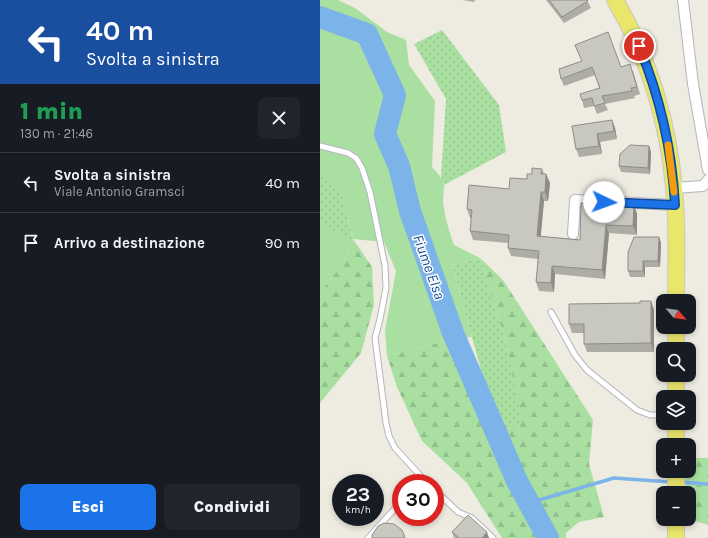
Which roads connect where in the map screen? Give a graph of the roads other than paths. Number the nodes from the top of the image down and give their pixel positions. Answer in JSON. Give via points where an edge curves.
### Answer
{"nodes":[{"id":1,"x":616,"y":0,"type":"edge"},
{"id":2,"x":683,"y":0,"type":"edge"},
{"id":3,"x":320,"y":146,"type":"edge"},
{"id":4,"x":708,"y":170,"type":"edge"},
{"id":5,"x":708,"y":183,"type":"edge"},
{"id":6,"x":674,"y":188,"type":"junction"},
{"id":7,"x":675,"y":205,"type":"junction"},
{"id":8,"x":573,"y":234,"type":"dead end"},
{"id":9,"x":676,"y":294,"type":"edge"},
{"id":10,"x":551,"y":312,"type":"dead end"},
{"id":11,"x":656,"y":415,"type":"edge"},
{"id":12,"x":418,"y":474,"type":"edge"},
{"id":13,"x":444,"y":499,"type":"edge"},
{"id":14,"x":392,"y":512,"type":"edge"},
{"id":15,"x":368,"y":538,"type":"edge"},
{"id":16,"x":493,"y":538,"type":"edge"}],
"edges":[{"from":1,"to":6,"type":"main road","via":[[639,46],[655,90],[666,136]]},
{"from":2,"to":4,"type":"street","via":[[693,84]]},
{"from":3,"to":12,"type":"lane","via":[[348,153],[356,158],[370,192],[385,266],[386,288],[375,338],[386,423],[395,448]]},
{"from":5,"to":6,"type":"street","via":[[699,187]]},
{"from":6,"to":7,"type":"main road"},
{"from":7,"to":8,"type":"street","via":[[575,200]]},
{"from":7,"to":9,"type":"main road"},
{"from":10,"to":11,"type":"lane","via":[[574,355],[587,370],[637,410]]},
{"from":13,"to":16,"type":"lane","via":[[458,512],[472,518]]},
{"from":14,"to":15,"type":"lane"}]}
